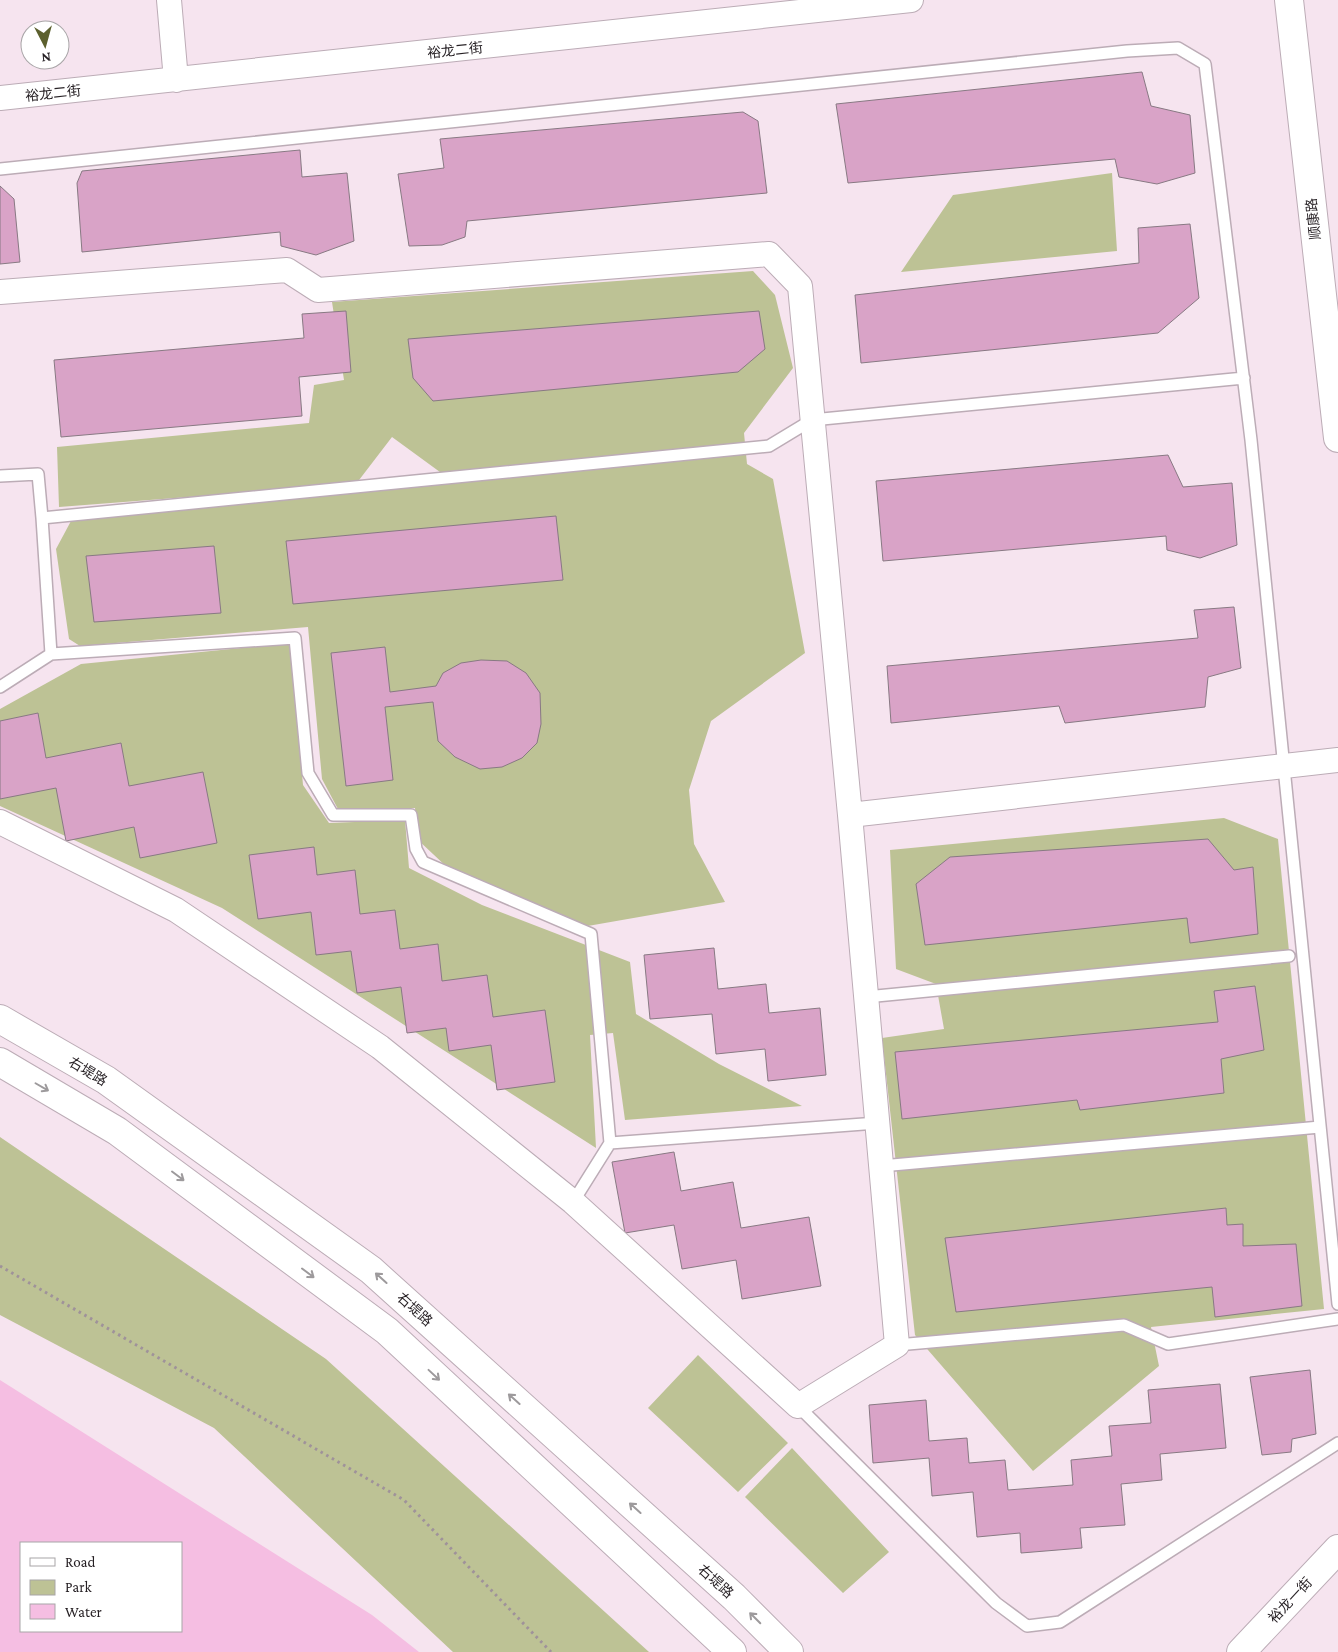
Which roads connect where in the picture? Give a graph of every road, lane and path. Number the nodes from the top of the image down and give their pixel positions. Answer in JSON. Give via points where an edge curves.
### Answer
{"nodes":[{"id":1,"x":169,"y":0,"type":"edge"},
{"id":2,"x":911,"y":0,"type":"edge"},
{"id":3,"x":1289,"y":0,"type":"edge"},
{"id":4,"x":176,"y":80,"type":"junction"},
{"id":5,"x":0,"y":98,"type":"edge"},
{"id":6,"x":0,"y":168,"type":"edge"},
{"id":7,"x":0,"y":292,"type":"edge"},
{"id":8,"x":1244,"y":378,"type":"junction"},
{"id":9,"x":812,"y":420,"type":"junction"},
{"id":10,"x":1338,"y":438,"type":"edge"},
{"id":11,"x":0,"y":476,"type":"edge"},
{"id":12,"x":42,"y":518,"type":"junction"},
{"id":13,"x":51,"y":654,"type":"junction"},
{"id":14,"x":0,"y":687,"type":"edge"},
{"id":15,"x":1338,"y":760,"type":"edge"},
{"id":16,"x":1284,"y":766,"type":"junction"},
{"id":17,"x":850,"y":815,"type":"junction"},
{"id":18,"x":0,"y":822,"type":"edge"},
{"id":19,"x":1290,"y":956,"type":"dead end"},
{"id":20,"x":866,"y":997,"type":"junction"},
{"id":21,"x":0,"y":1019,"type":"edge"},
{"id":22,"x":0,"y":1062,"type":"edge"},
{"id":23,"x":877,"y":1123,"type":"junction"},
{"id":24,"x":1320,"y":1127,"type":"junction"},
{"id":25,"x":610,"y":1143,"type":"junction"},
{"id":26,"x":881,"y":1166,"type":"junction"},
{"id":27,"x":573,"y":1202,"type":"junction"},
{"id":28,"x":0,"y":1266,"type":"edge"},
{"id":29,"x":1338,"y":1304,"type":"edge"},
{"id":30,"x":1338,"y":1319,"type":"edge"},
{"id":31,"x":897,"y":1345,"type":"junction"},
{"id":32,"x":798,"y":1406,"type":"junction"},
{"id":33,"x":1338,"y":1443,"type":"edge"},
{"id":34,"x":1338,"y":1549,"type":"edge"},
{"id":35,"x":551,"y":1652,"type":"edge"},
{"id":36,"x":732,"y":1652,"type":"edge"},
{"id":37,"x":789,"y":1652,"type":"edge"},
{"id":38,"x":1241,"y":1652,"type":"edge"}],
"edges":[{"from":1,"to":4,"type":"street"},
{"from":2,"to":4,"type":"street","name":"裕龙二街"},
{"from":3,"to":10,"type":"main road","name":"顺康路"},
{"from":4,"to":5,"type":"street","name":"裕龙二街"},
{"from":6,"to":8,"type":"lane","via":[[1178,48],[1205,64]]},
{"from":7,"to":9,"type":"street","via":[[287,270],[318,290],[770,254],[800,286]]},
{"from":8,"to":9,"type":"lane"},
{"from":8,"to":16,"type":"lane"},
{"from":9,"to":12,"type":"lane","via":[[769,446]]},
{"from":9,"to":17,"type":"street"},
{"from":11,"to":12,"type":"lane","via":[[38,474]]},
{"from":12,"to":13,"type":"lane"},
{"from":13,"to":14,"type":"lane"},
{"from":13,"to":25,"type":"lane","via":[[295,638],[308,773],[334,815],[411,815],[416,849],[423,862],[591,934]]},
{"from":15,"to":16,"type":"street"},
{"from":16,"to":17,"type":"street"},
{"from":16,"to":24,"type":"lane"},
{"from":17,"to":20,"type":"street"},
{"from":18,"to":27,"type":"street","via":[[176,910],[380,1047]]},
{"from":19,"to":20,"type":"lane"},
{"from":20,"to":23,"type":"street"},
{"from":37,"to":21,"type":"main road","name":"右堤路","one_way":true,"via":[[726,1590],[371,1270],[106,1080]]},
{"from":22,"to":36,"type":"main road","one_way":true,"via":[[117,1131],[387,1331]]},
{"from":23,"to":25,"type":"lane"},
{"from":23,"to":26,"type":"street"},
{"from":24,"to":26,"type":"lane"},
{"from":24,"to":29,"type":"lane"},
{"from":25,"to":27,"type":"lane"},
{"from":26,"to":31,"type":"street"},
{"from":27,"to":32,"type":"street"},
{"from":28,"to":35,"type":"path","via":[[404,1500]]},
{"from":30,"to":31,"type":"lane","via":[[1168,1344],[1124,1325]]},
{"from":31,"to":32,"type":"street"},
{"from":32,"to":33,"type":"lane","via":[[996,1603],[1027,1626],[1060,1622]]},
{"from":34,"to":38,"type":"main road","name":"裕龙一街"}]}
